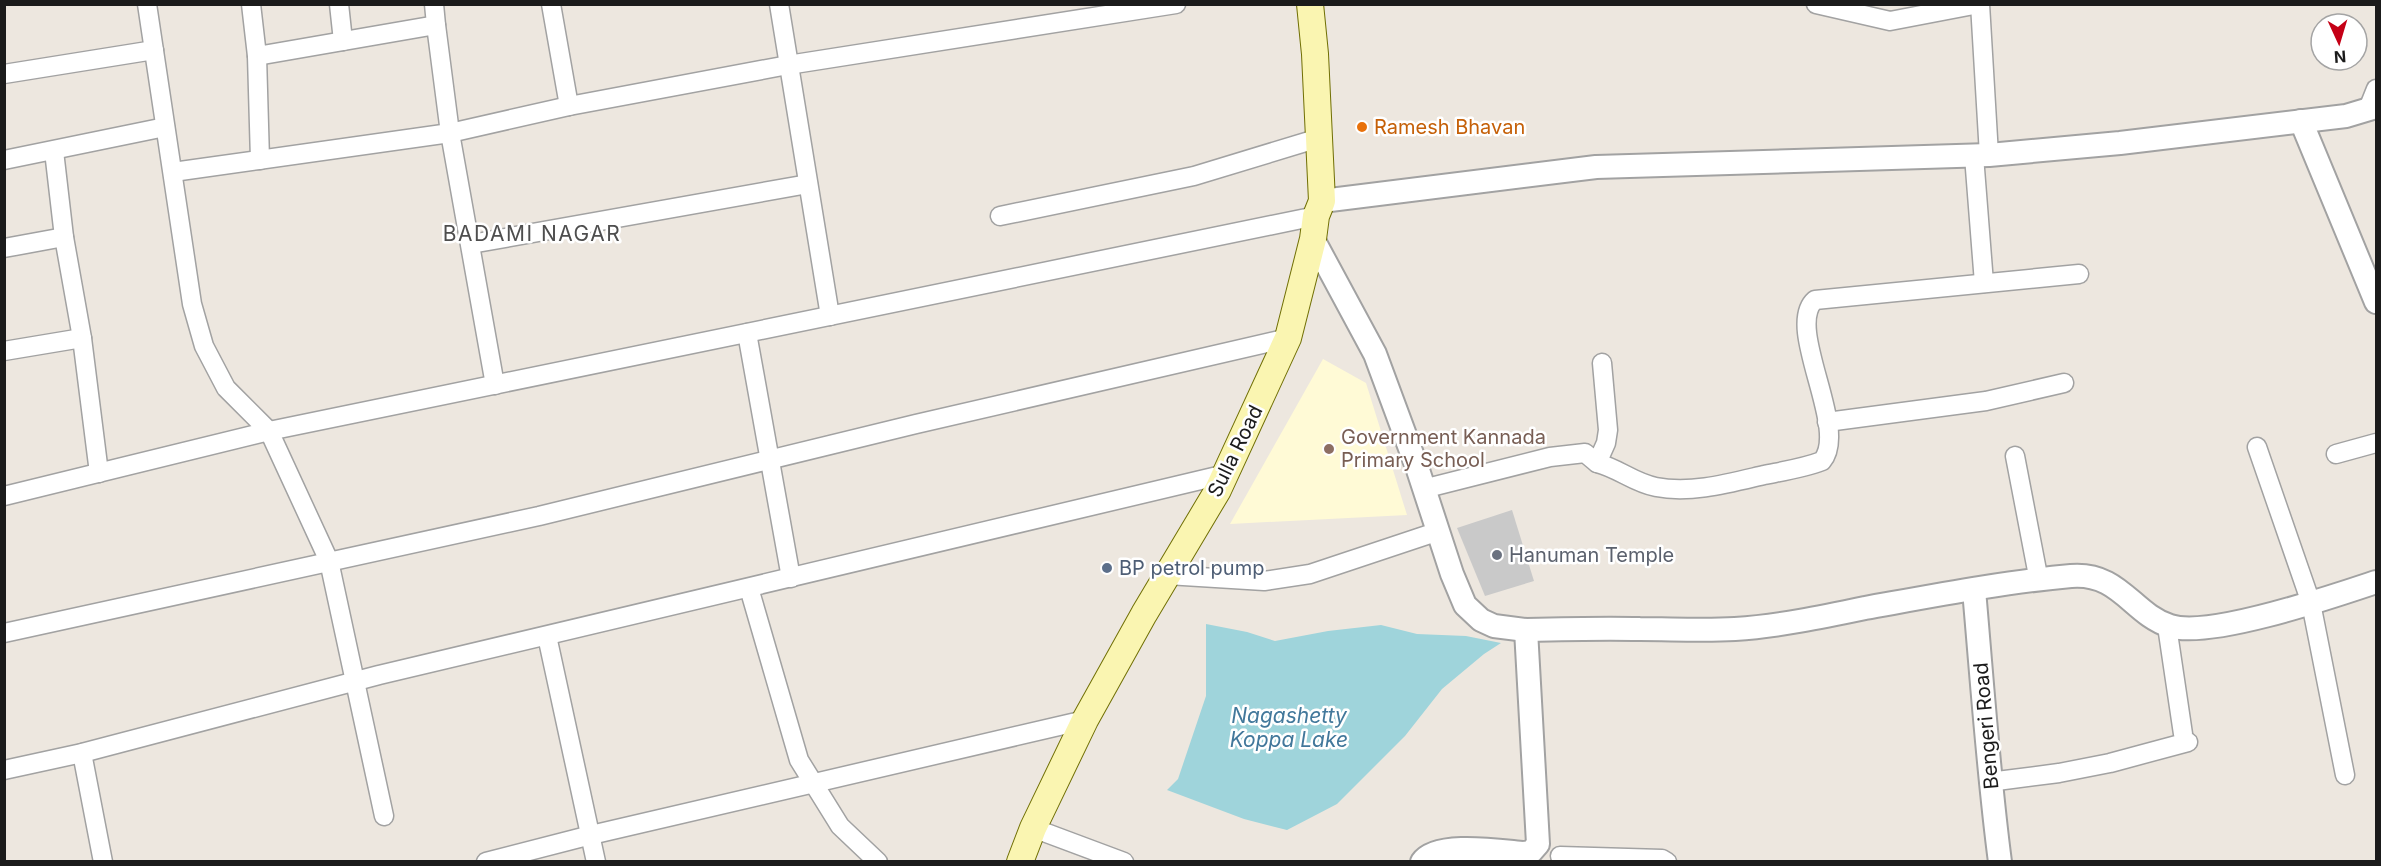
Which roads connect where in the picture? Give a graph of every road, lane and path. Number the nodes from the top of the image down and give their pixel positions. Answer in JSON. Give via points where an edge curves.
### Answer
{"nodes":[{"id":1,"x":147,"y":4,"type":"edge"},
{"id":2,"x":251,"y":4,"type":"edge"},
{"id":3,"x":339,"y":4,"type":"edge"},
{"id":4,"x":434,"y":4,"type":"edge"},
{"id":5,"x":551,"y":4,"type":"edge"},
{"id":6,"x":779,"y":4,"type":"edge"},
{"id":7,"x":1176,"y":4,"type":"edge"},
{"id":8,"x":1310,"y":4,"type":"edge"},
{"id":9,"x":1816,"y":4,"type":"edge"},
{"id":10,"x":1980,"y":4,"type":"edge"},
{"id":11,"x":436,"y":25,"type":"junction"},
{"id":12,"x":343,"y":41,"type":"junction"},
{"id":13,"x":154,"y":50,"type":"junction"},
{"id":14,"x":257,"y":56,"type":"junction"},
{"id":15,"x":788,"y":64,"type":"junction"},
{"id":16,"x":4,"y":74,"type":"edge"},
{"id":17,"x":2374,"y":102,"type":"edge"},
{"id":18,"x":569,"y":106,"type":"junction"},
{"id":19,"x":2301,"y":121,"type":"junction"},
{"id":20,"x":165,"y":127,"type":"junction"},
{"id":21,"x":450,"y":133,"type":"junction"},
{"id":22,"x":1319,"y":138,"type":"junction"},
{"id":23,"x":54,"y":151,"type":"junction"},
{"id":24,"x":1982,"y":155,"type":"junction"},
{"id":25,"x":4,"y":160,"type":"edge"},
{"id":26,"x":260,"y":160,"type":"junction"},
{"id":27,"x":173,"y":172,"type":"junction"},
{"id":28,"x":808,"y":184,"type":"junction"},
{"id":29,"x":1000,"y":216,"type":"dead end"},
{"id":30,"x":1317,"y":218,"type":"junction"},
{"id":31,"x":64,"y":237,"type":"junction"},
{"id":32,"x":471,"y":244,"type":"junction"},
{"id":33,"x":4,"y":248,"type":"edge"},
{"id":34,"x":2079,"y":274,"type":"dead end"},
{"id":35,"x":1983,"y":283,"type":"junction"},
{"id":36,"x":2376,"y":302,"type":"edge"},
{"id":37,"x":830,"y":316,"type":"junction"},
{"id":38,"x":747,"y":333,"type":"junction"},
{"id":39,"x":82,"y":338,"type":"junction"},
{"id":40,"x":1288,"y":338,"type":"junction"},
{"id":41,"x":4,"y":351,"type":"edge"},
{"id":42,"x":1602,"y":363,"type":"dead end"},
{"id":43,"x":2064,"y":383,"type":"dead end"},
{"id":44,"x":495,"y":385,"type":"junction"},
{"id":45,"x":1827,"y":422,"type":"junction"},
{"id":46,"x":269,"y":431,"type":"junction"},
{"id":47,"x":2376,"y":443,"type":"edge"},
{"id":48,"x":2257,"y":447,"type":"dead end"},
{"id":49,"x":2336,"y":454,"type":"dead end"},
{"id":50,"x":2015,"y":456,"type":"dead end"},
{"id":51,"x":771,"y":460,"type":"junction"},
{"id":52,"x":1597,"y":463,"type":"junction"},
{"id":53,"x":99,"y":473,"type":"junction"},
{"id":54,"x":1226,"y":474,"type":"junction"},
{"id":55,"x":1423,"y":489,"type":"junction"},
{"id":56,"x":4,"y":496,"type":"edge"},
{"id":57,"x":1439,"y":531,"type":"junction"},
{"id":58,"x":329,"y":561,"type":"junction"},
{"id":59,"x":1167,"y":575,"type":"junction"},
{"id":60,"x":791,"y":578,"type":"junction"},
{"id":61,"x":2039,"y":581,"type":"junction"},
{"id":62,"x":2376,"y":582,"type":"edge"},
{"id":63,"x":749,"y":588,"type":"junction"},
{"id":64,"x":1974,"y":590,"type":"junction"},
{"id":65,"x":2311,"y":603,"type":"junction"},
{"id":66,"x":2167,"y":626,"type":"junction"},
{"id":67,"x":1526,"y":630,"type":"junction"},
{"id":68,"x":4,"y":633,"type":"edge"},
{"id":69,"x":547,"y":636,"type":"junction"},
{"id":70,"x":353,"y":682,"type":"junction"},
{"id":71,"x":1085,"y":720,"type":"junction"},
{"id":72,"x":82,"y":753,"type":"junction"},
{"id":73,"x":4,"y":770,"type":"edge"},
{"id":74,"x":2345,"y":775,"type":"dead end"},
{"id":75,"x":1989,"y":782,"type":"junction"},
{"id":76,"x":813,"y":783,"type":"junction"},
{"id":77,"x":384,"y":816,"type":"dead end"},
{"id":78,"x":1033,"y":828,"type":"junction"},
{"id":79,"x":591,"y":835,"type":"junction"},
{"id":80,"x":1536,"y":849,"type":"junction"},
{"id":81,"x":1560,"y":859,"type":"edge"},
{"id":82,"x":103,"y":861,"type":"edge"},
{"id":83,"x":486,"y":861,"type":"edge"},
{"id":84,"x":596,"y":861,"type":"edge"},
{"id":85,"x":878,"y":861,"type":"edge"},
{"id":86,"x":1020,"y":861,"type":"edge"},
{"id":87,"x":1124,"y":861,"type":"edge"},
{"id":88,"x":1420,"y":861,"type":"edge"},
{"id":89,"x":1667,"y":861,"type":"edge"},
{"id":90,"x":2000,"y":861,"type":"edge"}],
"edges":[{"from":1,"to":13,"type":"street"},
{"from":2,"to":14,"type":"street"},
{"from":3,"to":12,"type":"street"},
{"from":4,"to":11,"type":"street"},
{"from":5,"to":18,"type":"street"},
{"from":6,"to":15,"type":"street"},
{"from":7,"to":15,"type":"street"},
{"from":8,"to":22,"type":"main road","name":"Sulla Road"},
{"from":9,"to":10,"type":"street","via":[[1890,21]]},
{"from":10,"to":24,"type":"street"},
{"from":11,"to":12,"type":"street"},
{"from":11,"to":21,"type":"street"},
{"from":12,"to":14,"type":"street"},
{"from":13,"to":16,"type":"street"},
{"from":13,"to":20,"type":"street"},
{"from":14,"to":26,"type":"street"},
{"from":15,"to":18,"type":"street"},
{"from":15,"to":28,"type":"street"},
{"from":17,"to":19,"type":"street","via":[[2346,116]]},
{"from":18,"to":21,"type":"street"},
{"from":19,"to":24,"type":"street"},
{"from":19,"to":36,"type":"street"},
{"from":20,"to":23,"type":"street"},
{"from":20,"to":27,"type":"street"},
{"from":21,"to":26,"type":"street"},
{"from":21,"to":32,"type":"street"},
{"from":22,"to":29,"type":"street","via":[[1194,176]]},
{"from":22,"to":30,"type":"main road","name":"Sulla Road"},
{"from":23,"to":25,"type":"street"},
{"from":23,"to":31,"type":"street"},
{"from":24,"to":30,"type":"street","via":[[1596,167]]},
{"from":24,"to":35,"type":"street"},
{"from":26,"to":27,"type":"street"},
{"from":27,"to":46,"type":"street","via":[[192,304],[204,346],[226,388]]},
{"from":28,"to":32,"type":"street"},
{"from":28,"to":37,"type":"street"},
{"from":30,"to":37,"type":"street"},
{"from":30,"to":40,"type":"main road","name":"Sulla Road"},
{"from":30,"to":55,"type":"street","via":[[1375,354]]},
{"from":31,"to":33,"type":"street"},
{"from":31,"to":39,"type":"street"},
{"from":32,"to":44,"type":"street"},
{"from":34,"to":35,"type":"street"},
{"from":35,"to":45,"type":"street","via":[[1815,300],[1806,314],[1807,330]]},
{"from":37,"to":38,"type":"street"},
{"from":38,"to":44,"type":"street"},
{"from":38,"to":51,"type":"street"},
{"from":39,"to":41,"type":"street"},
{"from":39,"to":53,"type":"street"},
{"from":40,"to":51,"type":"street"},
{"from":40,"to":54,"type":"main road","name":"Sulla Road"},
{"from":42,"to":52,"type":"street","via":[[1608,430]]},
{"from":43,"to":45,"type":"street","via":[[1986,401]]},
{"from":44,"to":46,"type":"street"},
{"from":45,"to":52,"type":"street","via":[[1830,446],[1822,461],[1716,486],[1656,487]]},
{"from":46,"to":53,"type":"street"},
{"from":46,"to":58,"type":"street"},
{"from":47,"to":49,"type":"street"},
{"from":48,"to":65,"type":"street"},
{"from":50,"to":61,"type":"street"},
{"from":51,"to":58,"type":"street"},
{"from":51,"to":60,"type":"street"},
{"from":52,"to":55,"type":"street","via":[[1585,453],[1550,457]]},
{"from":53,"to":56,"type":"street"},
{"from":54,"to":59,"type":"main road","name":"Sulla Road"},
{"from":54,"to":60,"type":"street"},
{"from":55,"to":57,"type":"street"},
{"from":57,"to":59,"type":"street","via":[[1310,574],[1264,581]]},
{"from":57,"to":67,"type":"street","via":[[1465,604],[1481,621]]},
{"from":58,"to":68,"type":"street"},
{"from":58,"to":70,"type":"street"},
{"from":59,"to":71,"type":"main road","name":"Sulla Road"},
{"from":60,"to":63,"type":"street"},
{"from":61,"to":64,"type":"street"},
{"from":61,"to":66,"type":"street","via":[[2089,576],[2124,593]]},
{"from":62,"to":65,"type":"street"},
{"from":63,"to":69,"type":"street"},
{"from":63,"to":76,"type":"street","via":[[799,760]]},
{"from":64,"to":67,"type":"street","via":[[1736,629]]},
{"from":64,"to":75,"type":"street","name":"Bengeri Road"},
{"from":65,"to":66,"type":"street","via":[[2195,629]]},
{"from":65,"to":74,"type":"street"},
{"from":66,"to":75,"type":"street","via":[[2186,738],[2110,763]]},
{"from":67,"to":80,"type":"street","via":[[1539,840]]},
{"from":69,"to":70,"type":"street"},
{"from":69,"to":79,"type":"street"},
{"from":70,"to":72,"type":"street"},
{"from":70,"to":77,"type":"street"},
{"from":71,"to":76,"type":"street"},
{"from":71,"to":78,"type":"main road","name":"Sulla Road"},
{"from":72,"to":73,"type":"street"},
{"from":72,"to":82,"type":"street"},
{"from":75,"to":90,"type":"street","name":"Bengeri Road"},
{"from":76,"to":79,"type":"street"},
{"from":76,"to":85,"type":"street","via":[[840,826]]},
{"from":78,"to":86,"type":"main road","name":"Sulla Road"},
{"from":78,"to":87,"type":"street"},
{"from":79,"to":83,"type":"street"},
{"from":79,"to":84,"type":"street"},
{"from":80,"to":81,"type":"street"},
{"from":80,"to":88,"type":"street","via":[[1524,853],[1445,850]]},
{"from":81,"to":89,"type":"street"}]}
